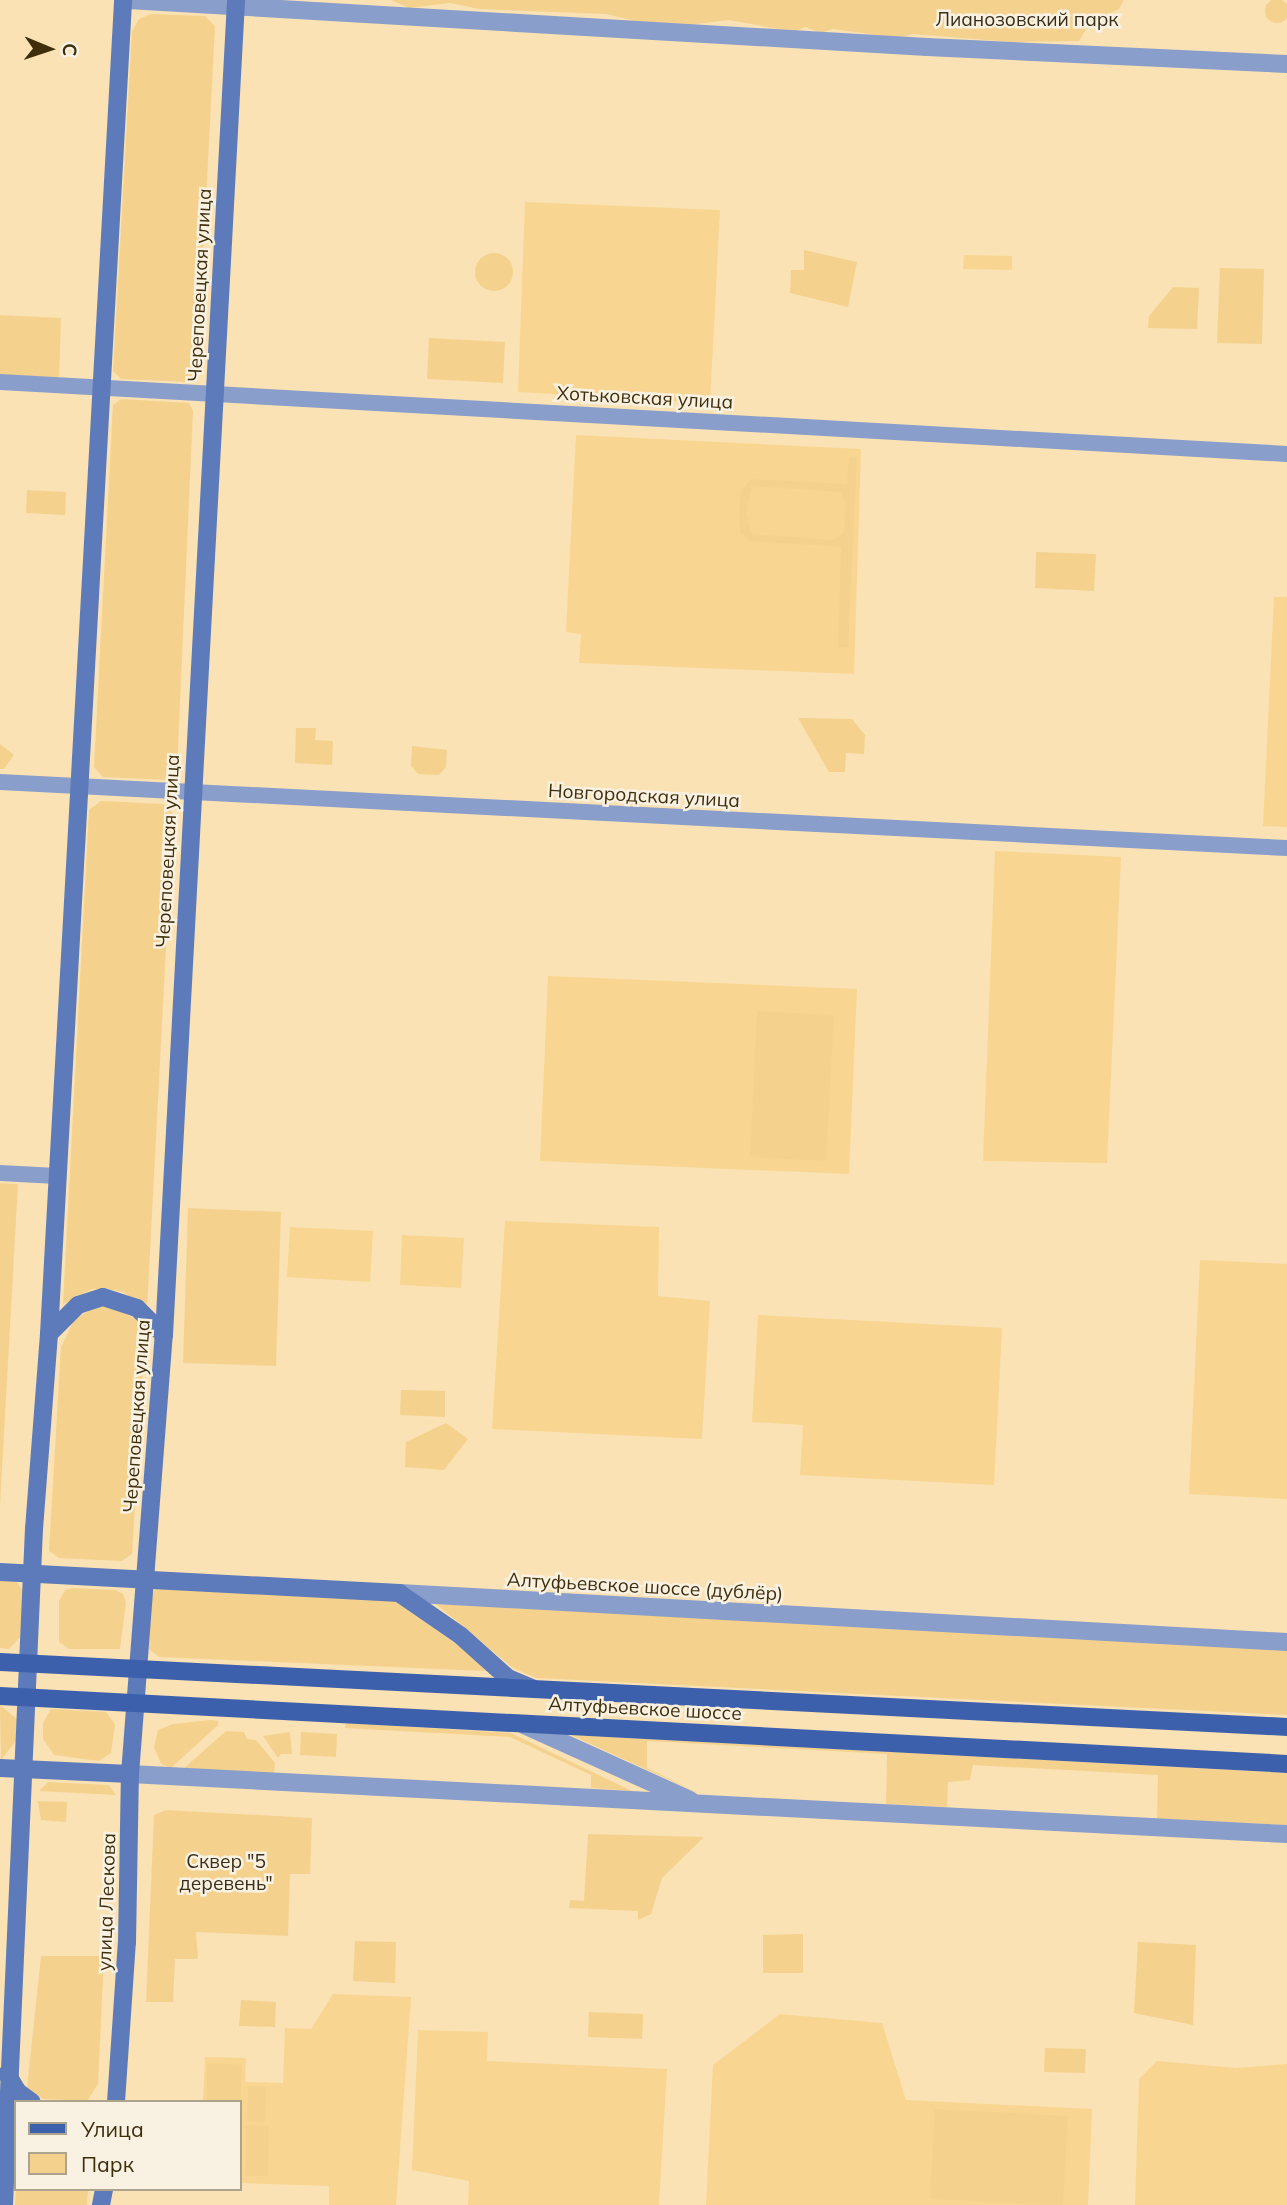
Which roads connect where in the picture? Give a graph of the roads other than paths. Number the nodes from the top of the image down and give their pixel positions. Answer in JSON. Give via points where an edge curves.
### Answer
{"nodes":[{"id":1,"x":125,"y":0,"type":"edge"},
{"id":2,"x":236,"y":3,"type":"edge"},
{"id":3,"x":1287,"y":64,"type":"edge"},
{"id":4,"x":0,"y":382,"type":"edge"},
{"id":5,"x":101,"y":389,"type":"junction"},
{"id":6,"x":216,"y":395,"type":"junction"},
{"id":7,"x":1287,"y":454,"type":"edge"},
{"id":8,"x":0,"y":782,"type":"edge"},
{"id":9,"x":79,"y":788,"type":"junction"},
{"id":10,"x":191,"y":794,"type":"junction"},
{"id":11,"x":1287,"y":848,"type":"edge"},
{"id":12,"x":0,"y":1173,"type":"edge"},
{"id":13,"x":57,"y":1176,"type":"junction"},
{"id":14,"x":49,"y":1334,"type":"junction"},
{"id":15,"x":164,"y":1335,"type":"junction"},
{"id":16,"x":0,"y":1572,"type":"edge"},
{"id":17,"x":34,"y":1574,"type":"junction"},
{"id":18,"x":146,"y":1578,"type":"junction"},
{"id":19,"x":399,"y":1593,"type":"junction"},
{"id":20,"x":1287,"y":1642,"type":"edge"},
{"id":21,"x":0,"y":1662,"type":"edge"},
{"id":22,"x":28,"y":1664,"type":"junction"},
{"id":23,"x":137,"y":1671,"type":"junction"},
{"id":24,"x":541,"y":1692,"type":"junction"},
{"id":25,"x":0,"y":1696,"type":"edge"},
{"id":26,"x":27,"y":1697,"type":"junction"},
{"id":27,"x":135,"y":1703,"type":"junction"},
{"id":28,"x":521,"y":1724,"type":"junction"},
{"id":29,"x":1287,"y":1727,"type":"edge"},
{"id":30,"x":1287,"y":1764,"type":"edge"},
{"id":31,"x":0,"y":1768,"type":"edge"},
{"id":32,"x":21,"y":1769,"type":"junction"},
{"id":33,"x":130,"y":1774,"type":"junction"},
{"id":34,"x":700,"y":1804,"type":"junction"},
{"id":35,"x":1287,"y":1834,"type":"edge"},
{"id":36,"x":7,"y":2074,"type":"junction"},
{"id":37,"x":117,"y":2095,"type":"edge"},
{"id":38,"x":29,"y":2100,"type":"edge"},
{"id":39,"x":14,"y":2125,"type":"edge"},
{"id":40,"x":5,"y":2137,"type":"junction"},
{"id":41,"x":4,"y":2205,"type":"edge"}],
"edges":[{"from":1,"to":2,"type":"street"},
{"from":1,"to":5,"type":"main road"},
{"from":2,"to":3,"type":"street"},
{"from":2,"to":6,"type":"main road","name":"Череповецкая улица"},
{"from":4,"to":5,"type":"street","name":"Хотьковская улица"},
{"from":5,"to":6,"type":"street","name":"Хотьковская улица"},
{"from":5,"to":9,"type":"main road"},
{"from":6,"to":7,"type":"street","name":"Хотьковская улица"},
{"from":6,"to":10,"type":"main road","name":"Череповецкая улица"},
{"from":8,"to":9,"type":"street","name":"Новгородская улица"},
{"from":9,"to":10,"type":"street","name":"Новгородская улица"},
{"from":9,"to":13,"type":"main road"},
{"from":10,"to":11,"type":"street","name":"Новгородская улица"},
{"from":10,"to":15,"type":"main road","name":"Череповецкая улица"},
{"from":12,"to":13,"type":"street"},
{"from":13,"to":14,"type":"main road"},
{"from":14,"to":15,"type":"main road","via":[[78,1306],[103,1297],[137,1308]]},
{"from":14,"to":17,"type":"main road"},
{"from":15,"to":18,"type":"main road","name":"Череповецкая улица"},
{"from":16,"to":17,"type":"main road","name":"Алтуфьевское шоссе (дублёр)"},
{"from":17,"to":18,"type":"main road","name":"Алтуфьевское шоссе (дублёр)"},
{"from":17,"to":22,"type":"main road"},
{"from":18,"to":19,"type":"main road","name":"Алтуфьевское шоссе (дублёр)"},
{"from":18,"to":23,"type":"main road","name":"Череповецкая улица"},
{"from":19,"to":20,"type":"street","name":"Алтуфьевское шоссе (дублёр)"},
{"from":19,"to":24,"type":"main road","via":[[461,1636],[508,1678]]},
{"from":21,"to":22,"type":"main road","name":"Алтуфьевское шоссе"},
{"from":22,"to":23,"type":"main road","name":"Алтуфьевское шоссе"},
{"from":22,"to":26,"type":"main road"},
{"from":23,"to":24,"type":"main road","name":"Алтуфьевское шоссе"},
{"from":23,"to":27,"type":"main road","name":"Череповецкая улица"},
{"from":24,"to":29,"type":"main road","name":"Алтуфьевское шоссе"},
{"from":25,"to":26,"type":"main road","name":"Алтуфьевское шоссе"},
{"from":26,"to":27,"type":"main road","name":"Алтуфьевское шоссе"},
{"from":26,"to":32,"type":"main road"},
{"from":27,"to":28,"type":"main road","name":"Алтуфьевское шоссе"},
{"from":27,"to":33,"type":"main road","name":"улица Лескова"},
{"from":28,"to":30,"type":"main road","name":"Алтуфьевское шоссе"},
{"from":28,"to":34,"type":"street"},
{"from":31,"to":32,"type":"main road"},
{"from":32,"to":33,"type":"main road"},
{"from":32,"to":36,"type":"main road"},
{"from":33,"to":34,"type":"street"},
{"from":33,"to":37,"type":"main road","name":"улица Лескова","via":[[127,1942]]},
{"from":34,"to":35,"type":"street"},
{"from":36,"to":38,"type":"main road"},
{"from":36,"to":40,"type":"main road"},
{"from":39,"to":40,"type":"main road"},
{"from":40,"to":41,"type":"main road"}]}
